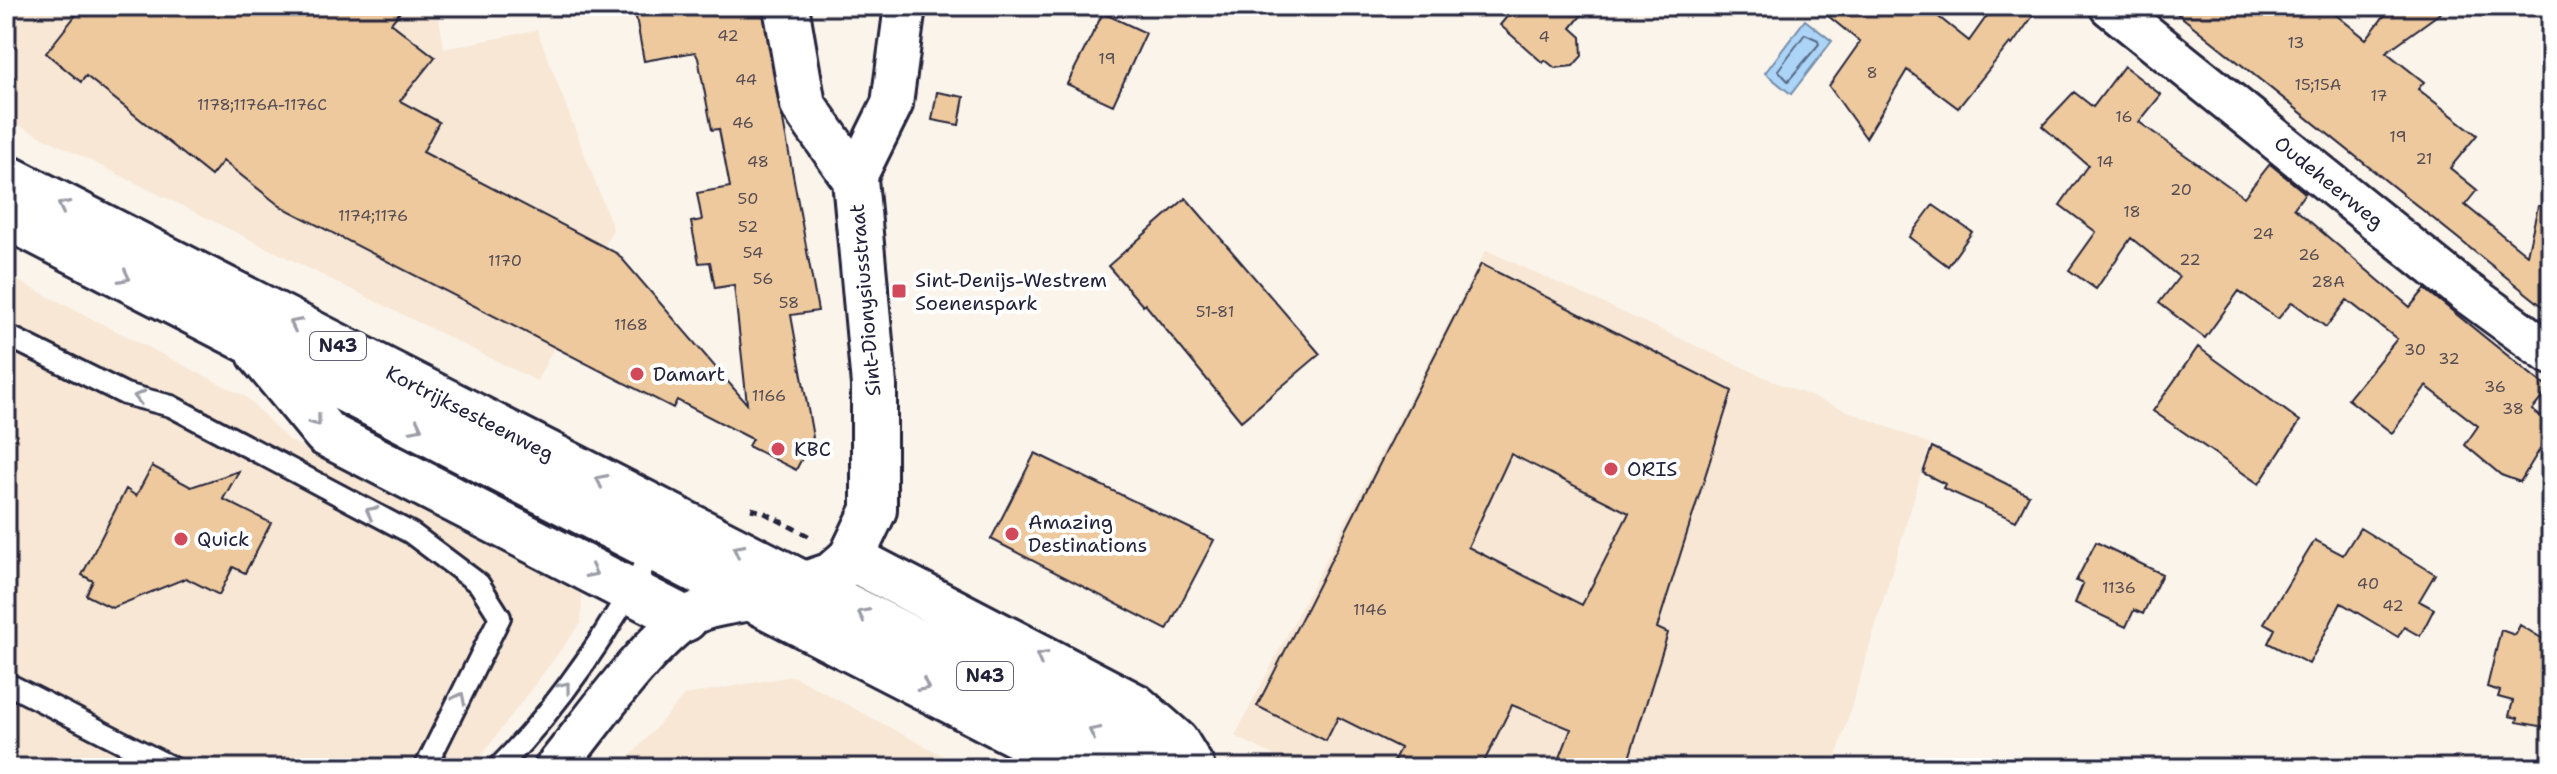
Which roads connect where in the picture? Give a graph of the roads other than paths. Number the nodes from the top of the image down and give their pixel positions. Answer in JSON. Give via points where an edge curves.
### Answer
{"nodes":[{"id":1,"x":786,"y":6,"type":"edge"},
{"id":2,"x":905,"y":6,"type":"edge"},
{"id":3,"x":2110,"y":6,"type":"edge"},
{"id":4,"x":6,"y":177,"type":"edge"},
{"id":5,"x":855,"y":179,"type":"junction"},
{"id":6,"x":6,"y":216,"type":"edge"},
{"id":7,"x":6,"y":335,"type":"edge"},
{"id":8,"x":249,"y":340,"type":"junction"},
{"id":9,"x":2551,"y":354,"type":"edge"},
{"id":10,"x":662,"y":532,"type":"junction"},
{"id":11,"x":851,"y":558,"type":"junction"},
{"id":12,"x":806,"y":585,"type":"junction"},
{"id":13,"x":631,"y":591,"type":"junction"},
{"id":14,"x":755,"y":599,"type":"junction"},
{"id":15,"x":685,"y":619,"type":"junction"},
{"id":16,"x":6,"y":683,"type":"edge"},
{"id":17,"x":173,"y":768,"type":"edge"},
{"id":18,"x":425,"y":768,"type":"edge"},
{"id":19,"x":498,"y":768,"type":"edge"},
{"id":20,"x":555,"y":768,"type":"edge"},
{"id":21,"x":1082,"y":768,"type":"edge"},
{"id":22,"x":1164,"y":768,"type":"edge"},
{"id":23,"x":1192,"y":768,"type":"edge"}],
"edges":[{"from":1,"to":5,"type":"main road","name":"Sint-Dionysiusstraat","via":[[803,105]]},
{"from":2,"to":5,"type":"street","via":[[892,104]]},
{"from":3,"to":9,"type":"street","name":"Oudeheerweg","via":[[2462,289]]},
{"from":10,"to":4,"type":"main road","name":"Kortrijksesteenweg","number":"N43","one_way":true},
{"from":5,"to":11,"type":"main road","name":"Sint-Dionysiusstraat","via":[[874,385],[874,510]]},
{"from":6,"to":8,"type":"main road","name":"Kortrijksesteenweg","number":"N43","one_way":true},
{"from":18,"to":7,"type":"lane","one_way":true,"via":[[500,617],[479,584],[411,533],[185,413],[125,394]]},
{"from":8,"to":10,"type":"main road","name":"Kortrijksesteenweg","number":"N43","one_way":true},
{"from":8,"to":13,"type":"main road","number":"N43","one_way":true,"via":[[326,434]]},
{"from":12,"to":10,"type":"main road","name":"Kortrijksesteenweg","number":"N43","one_way":true},
{"from":10,"to":13,"type":"lane"},
{"from":10,"to":14,"type":"main road","name":"Kortrijksesteenweg","number":"N43"},
{"from":11,"to":12,"type":"main road","via":[[832,575]]},
{"from":23,"to":11,"type":"main road","number":"N43","one_way":true,"via":[[1176,742],[1135,706]]},
{"from":12,"to":14,"type":"main road"},
{"from":22,"to":12,"type":"main road","name":"Kortrijksesteenweg","number":"N43","one_way":true},
{"from":13,"to":15,"type":"main road","number":"N43"},
{"from":19,"to":13,"type":"lane","one_way":true,"via":[[601,640]]},
{"from":14,"to":15,"type":"street","via":[[708,608]]},
{"from":14,"to":21,"type":"main road","name":"Kortrijksesteenweg","number":"N43","one_way":true},
{"from":15,"to":20,"type":"street"},
{"from":16,"to":17,"type":"lane"}]}
